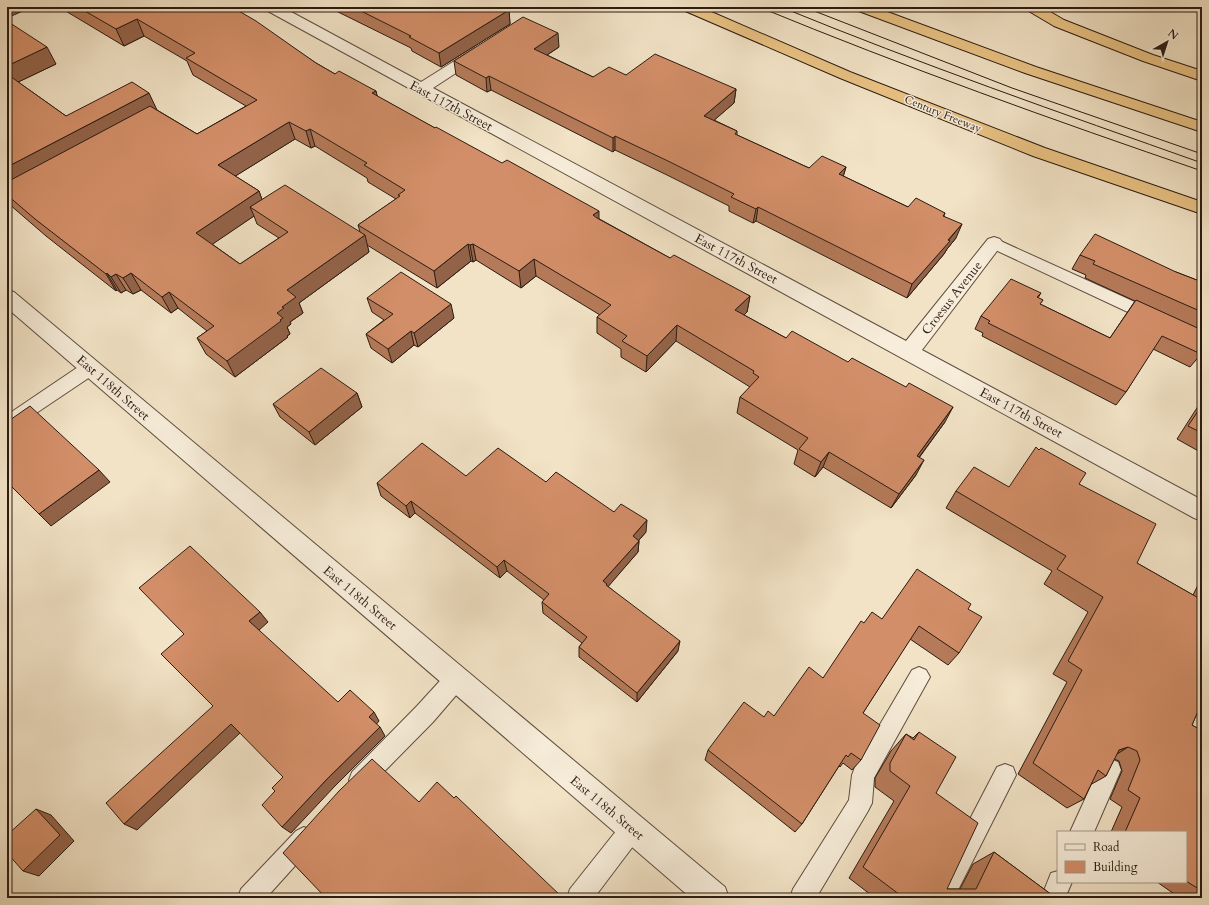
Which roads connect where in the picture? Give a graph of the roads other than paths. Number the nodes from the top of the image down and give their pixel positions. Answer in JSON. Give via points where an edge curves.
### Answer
{"nodes":[{"id":1,"x":270,"y":7,"type":"edge"},
{"id":2,"x":688,"y":7,"type":"edge"},
{"id":3,"x":861,"y":7,"type":"edge"},
{"id":4,"x":1032,"y":7,"type":"edge"},
{"id":5,"x":494,"y":43,"type":"edge"},
{"id":6,"x":1202,"y":76,"type":"edge"},
{"id":7,"x":420,"y":89,"type":"junction"},
{"id":8,"x":1202,"y":127,"type":"edge"},
{"id":9,"x":1202,"y":208,"type":"edge"},
{"id":10,"x":994,"y":243,"type":"joint"},
{"id":11,"x":7,"y":297,"type":"edge"},
{"id":12,"x":1167,"y":324,"type":"edge"},
{"id":13,"x":909,"y":352,"type":"junction"},
{"id":14,"x":90,"y":368,"type":"junction"},
{"id":15,"x":8,"y":423,"type":"edge"},
{"id":16,"x":1202,"y":511,"type":"edge"},
{"id":17,"x":919,"y":678,"type":"dead end"},
{"id":18,"x":456,"y":679,"type":"junction"},
{"id":19,"x":1110,"y":770,"type":"edge"},
{"id":20,"x":1005,"y":775,"type":"dead end"},
{"id":21,"x":343,"y":796,"type":"edge"},
{"id":22,"x":318,"y":824,"type":"edge"},
{"id":23,"x":632,"y":829,"type":"junction"},
{"id":24,"x":1082,"y":831,"type":"edge"},
{"id":25,"x":1060,"y":883,"type":"edge"},
{"id":26,"x":250,"y":898,"type":"edge"},
{"id":27,"x":579,"y":898,"type":"edge"},
{"id":28,"x":714,"y":898,"type":"edge"},
{"id":29,"x":802,"y":898,"type":"edge"},
{"id":30,"x":941,"y":898,"type":"edge"},
{"id":31,"x":1053,"y":898,"type":"edge"}],
"edges":[{"from":1,"to":7,"type":"street","name":"East 117th Street"},
{"from":2,"to":9,"type":"highway","name":"Century Freeway","via":[[845,75],[1024,146]]},
{"from":3,"to":8,"type":"highway","via":[[1019,66]]},
{"from":4,"to":6,"type":"highway","via":[[1072,29]]},
{"from":5,"to":7,"type":"street"},
{"from":7,"to":13,"type":"street","name":"East 117th Street"},
{"from":10,"to":12,"type":"lane"},
{"from":10,"to":13,"type":"street","name":"Croesus Avenue"},
{"from":11,"to":14,"type":"street","name":"East 118th Street"},
{"from":13,"to":16,"type":"street","name":"East 117th Street"},
{"from":14,"to":15,"type":"lane"},
{"from":14,"to":18,"type":"street","name":"East 118th Street"},
{"from":17,"to":29,"type":"lane","via":[[863,775],[860,803]]},
{"from":18,"to":21,"type":"lane","via":[[425,714]]},
{"from":18,"to":23,"type":"street","name":"East 118th Street"},
{"from":19,"to":24,"type":"lane"},
{"from":20,"to":30,"type":"lane"},
{"from":22,"to":26,"type":"lane"},
{"from":23,"to":27,"type":"lane"},
{"from":23,"to":28,"type":"street","name":"East 118th Street"},
{"from":25,"to":31,"type":"lane"}]}
